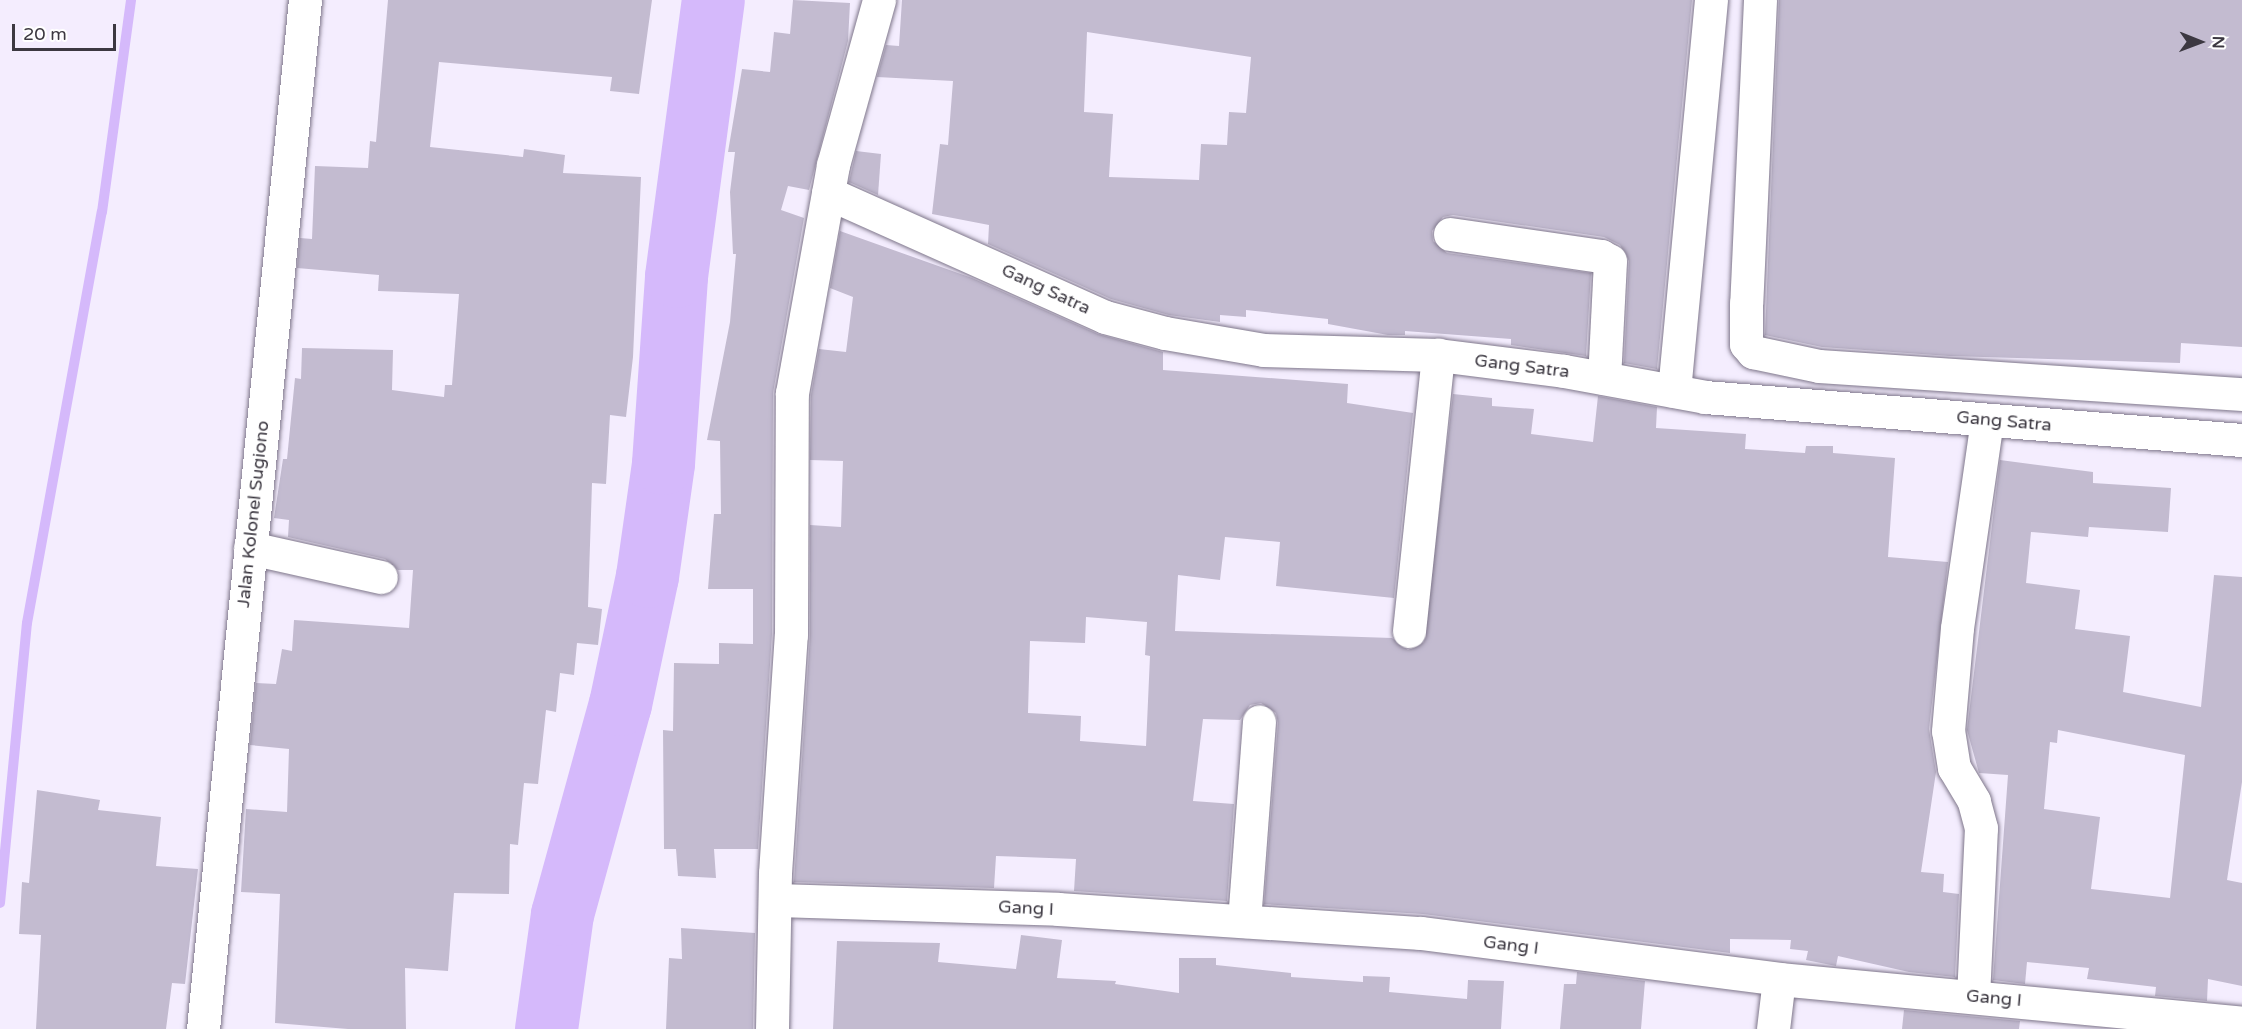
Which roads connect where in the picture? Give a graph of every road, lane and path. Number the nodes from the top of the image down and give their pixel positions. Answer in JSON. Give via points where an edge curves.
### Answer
{"nodes":[{"id":1,"x":306,"y":0,"type":"edge"},
{"id":2,"x":879,"y":0,"type":"edge"},
{"id":3,"x":1711,"y":0,"type":"edge"},
{"id":4,"x":1760,"y":0,"type":"edge"},
{"id":5,"x":828,"y":193,"type":"junction"},
{"id":6,"x":1450,"y":234,"type":"dead end"},
{"id":7,"x":1438,"y":356,"type":"junction"},
{"id":8,"x":1604,"y":378,"type":"junction"},
{"id":9,"x":1674,"y":391,"type":"junction"},
{"id":10,"x":2242,"y":394,"type":"edge"},
{"id":11,"x":1988,"y":420,"type":"junction"},
{"id":12,"x":2242,"y":440,"type":"edge"},
{"id":13,"x":250,"y":548,"type":"junction"},
{"id":14,"x":381,"y":577,"type":"dead end"},
{"id":15,"x":1409,"y":631,"type":"dead end"},
{"id":16,"x":1258,"y":722,"type":"dead end"},
{"id":17,"x":777,"y":900,"type":"junction"},
{"id":18,"x":1244,"y":921,"type":"junction"},
{"id":19,"x":1779,"y":979,"type":"junction"},
{"id":20,"x":1973,"y":997,"type":"junction"},
{"id":21,"x":2042,"y":1016,"type":"edge"},
{"id":22,"x":2242,"y":1023,"type":"edge"},
{"id":23,"x":203,"y":1029,"type":"edge"},
{"id":24,"x":772,"y":1029,"type":"edge"},
{"id":25,"x":1773,"y":1029,"type":"edge"}],
"edges":[{"from":1,"to":13,"type":"street","name":"Jalan Kolonel Sugiono"},
{"from":2,"to":5,"type":"street"},
{"from":3,"to":9,"type":"street"},
{"from":4,"to":10,"type":"street","via":[[1746,303],[1746,344],[1753,352],[1819,366]]},
{"from":5,"to":7,"type":"street","name":"Gang Satra","via":[[1105,317],[1263,350]]},
{"from":5,"to":17,"type":"street","via":[[792,393],[791,635],[775,873]]},
{"from":6,"to":8,"type":"street","via":[[1601,256],[1610,261]]},
{"from":7,"to":8,"type":"street","name":"Gang Satra"},
{"from":7,"to":15,"type":"street"},
{"from":8,"to":9,"type":"street","name":"Gang Satra"},
{"from":9,"to":11,"type":"street","name":"Gang Satra"},
{"from":11,"to":12,"type":"street","name":"Gang Satra"},
{"from":11,"to":20,"type":"street","via":[[1957,628],[1948,731],[1954,768],[1974,801],[1981,828]]},
{"from":13,"to":14,"type":"street"},
{"from":13,"to":23,"type":"street","name":"Jalan Kolonel Sugiono"},
{"from":16,"to":18,"type":"street"},
{"from":17,"to":18,"type":"street","name":"Gang I","via":[[976,905]]},
{"from":17,"to":24,"type":"street"},
{"from":18,"to":19,"type":"street","name":"Gang I","via":[[1421,933]]},
{"from":19,"to":20,"type":"street","name":"Gang I"},
{"from":19,"to":25,"type":"street"},
{"from":20,"to":21,"type":"street","name":"Gang I"},
{"from":21,"to":22,"type":"street","name":"Gang I"}]}
